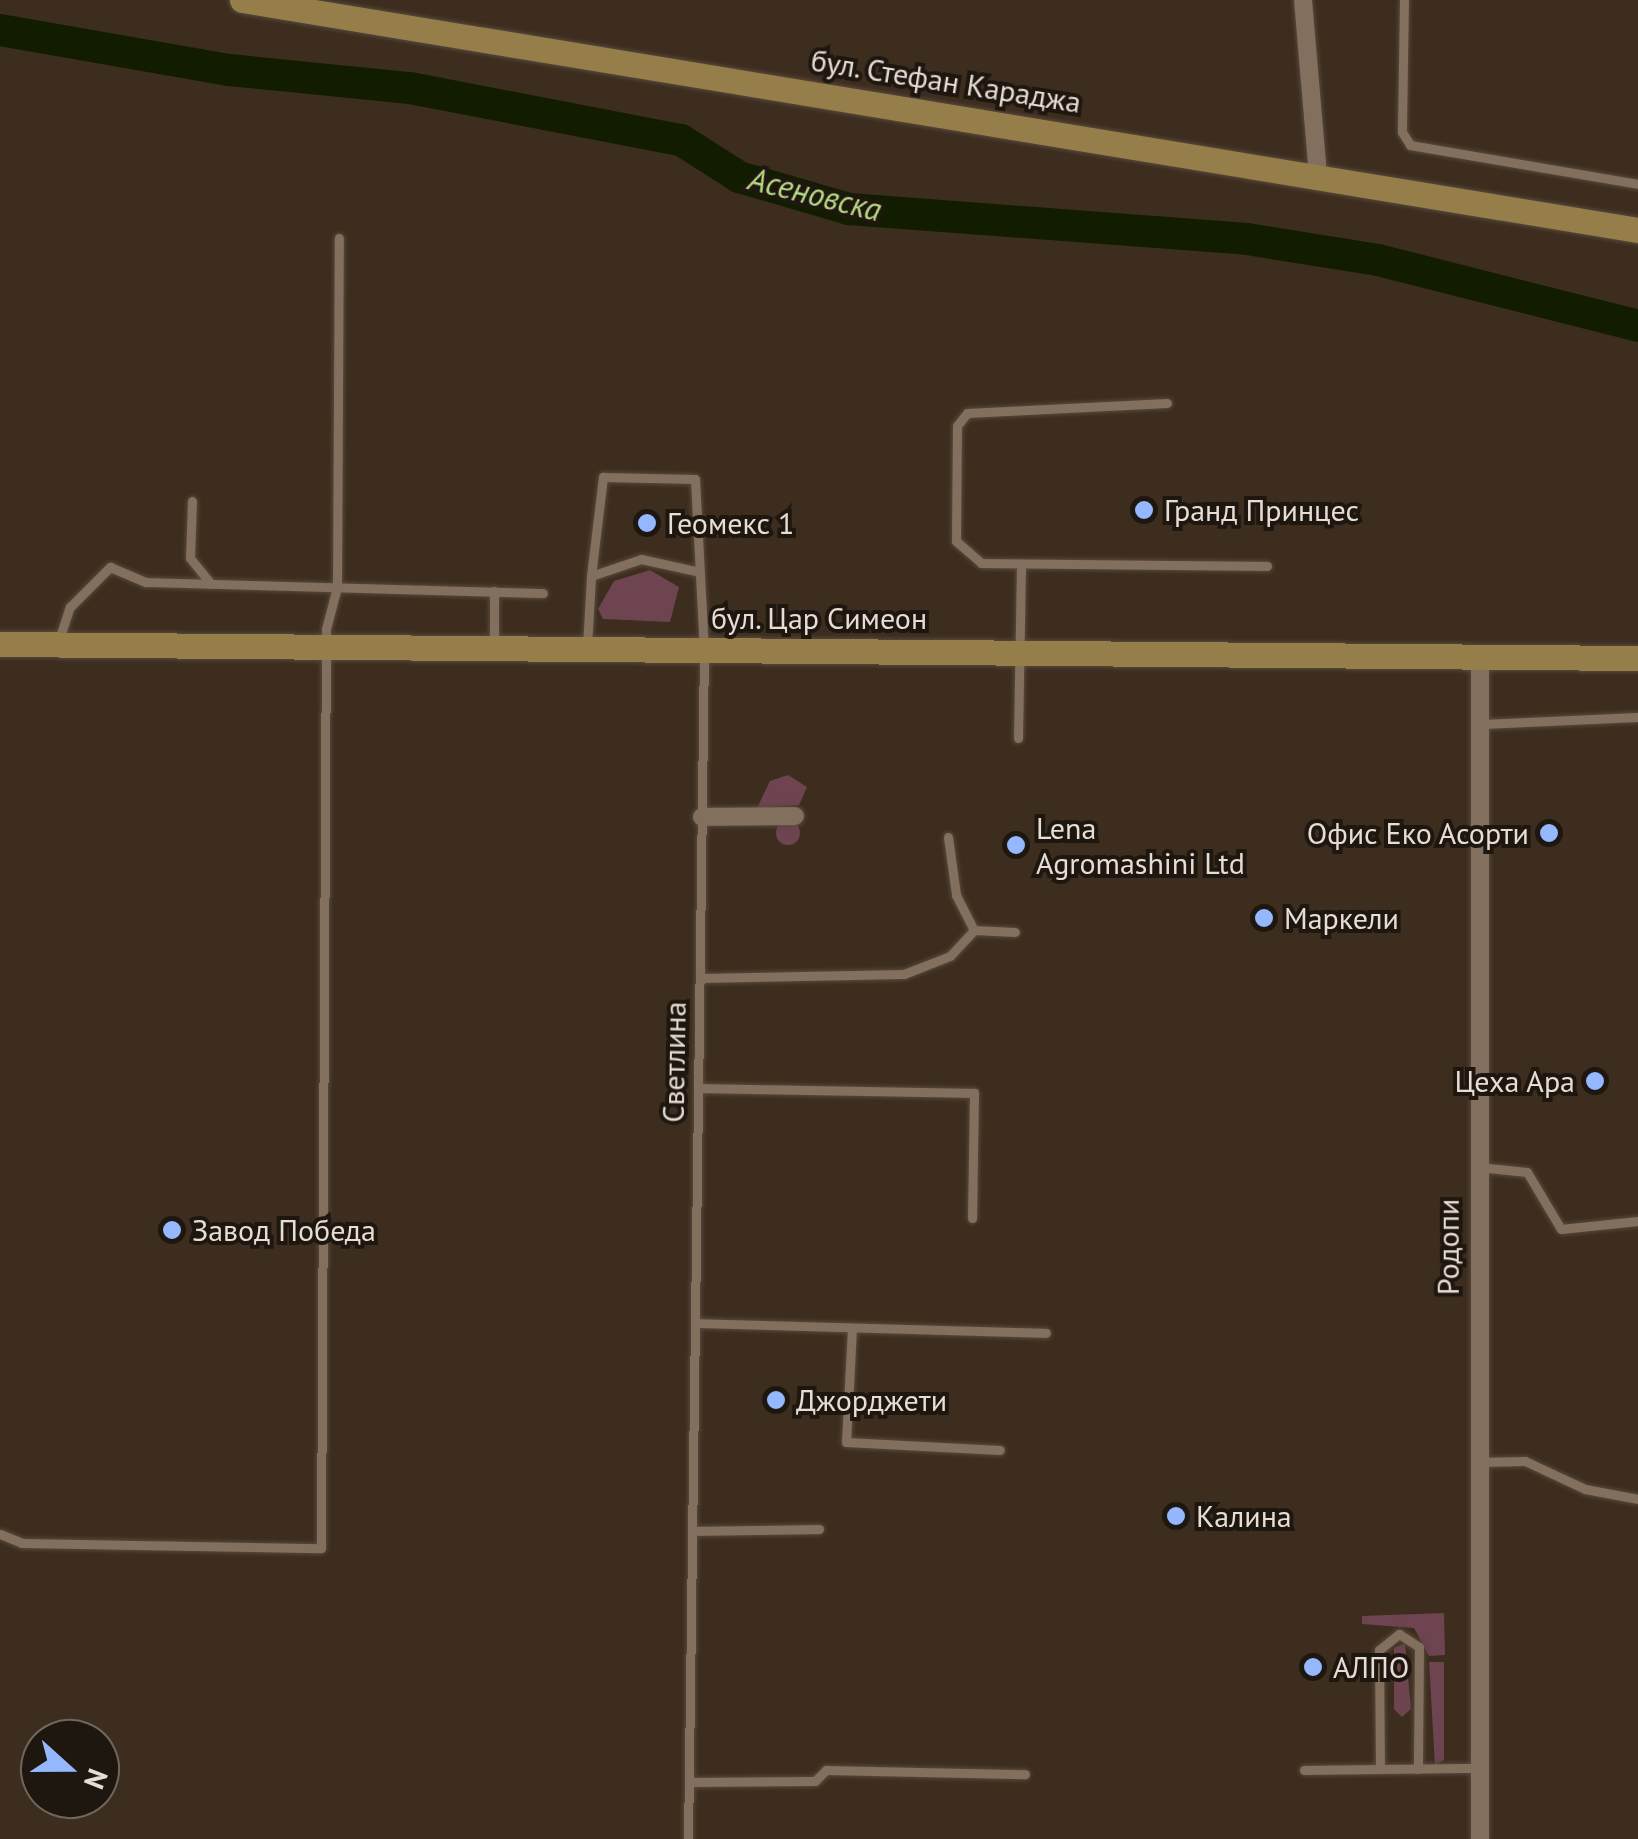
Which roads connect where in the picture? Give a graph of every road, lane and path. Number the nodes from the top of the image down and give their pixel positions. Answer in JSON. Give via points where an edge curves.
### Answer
{"nodes":[{"id":1,"x":242,"y":0,"type":"edge"},
{"id":2,"x":1303,"y":0,"type":"edge"},
{"id":3,"x":1404,"y":0,"type":"edge"},
{"id":4,"x":296,"y":4,"type":"edge"},
{"id":5,"x":1318,"y":174,"type":"junction"},
{"id":6,"x":1638,"y":184,"type":"edge"},
{"id":7,"x":1638,"y":230,"type":"edge"},
{"id":8,"x":340,"y":238,"type":"dead end"},
{"id":9,"x":1167,"y":402,"type":"dead end"},
{"id":10,"x":192,"y":500,"type":"dead end"},
{"id":11,"x":1021,"y":566,"type":"junction"},
{"id":12,"x":1266,"y":566,"type":"dead end"},
{"id":13,"x":700,"y":572,"type":"junction"},
{"id":14,"x":591,"y":576,"type":"junction"},
{"id":15,"x":211,"y":584,"type":"junction"},
{"id":16,"x":338,"y":587,"type":"junction"},
{"id":17,"x":494,"y":592,"type":"junction"},
{"id":18,"x":543,"y":593,"type":"dead end"},
{"id":19,"x":0,"y":644,"type":"edge"},
{"id":20,"x":58,"y":644,"type":"junction"},
{"id":21,"x":326,"y":647,"type":"junction"},
{"id":22,"x":494,"y":648,"type":"junction"},
{"id":23,"x":587,"y":649,"type":"junction"},
{"id":24,"x":704,"y":650,"type":"junction"},
{"id":25,"x":1018,"y":652,"type":"junction"},
{"id":26,"x":1480,"y":656,"type":"junction"},
{"id":27,"x":1638,"y":658,"type":"edge"},
{"id":28,"x":1638,"y":717,"type":"edge"},
{"id":29,"x":1482,"y":724,"type":"junction"},
{"id":30,"x":1018,"y":738,"type":"dead end"},
{"id":31,"x":796,"y":816,"type":"dead end"},
{"id":32,"x":702,"y":817,"type":"junction"},
{"id":33,"x":948,"y":837,"type":"dead end"},
{"id":34,"x":974,"y":930,"type":"junction"},
{"id":35,"x":1016,"y":932,"type":"dead end"},
{"id":36,"x":700,"y":978,"type":"junction"},
{"id":37,"x":698,"y":1088,"type":"junction"},
{"id":38,"x":1475,"y":1167,"type":"junction"},
{"id":39,"x":972,"y":1218,"type":"dead end"},
{"id":40,"x":1638,"y":1221,"type":"edge"},
{"id":41,"x":696,"y":1323,"type":"junction"},
{"id":42,"x":852,"y":1328,"type":"junction"},
{"id":43,"x":1046,"y":1333,"type":"dead end"},
{"id":44,"x":1000,"y":1450,"type":"dead end"},
{"id":45,"x":1477,"y":1462,"type":"junction"},
{"id":46,"x":1638,"y":1498,"type":"edge"},
{"id":47,"x":818,"y":1529,"type":"dead end"},
{"id":48,"x":693,"y":1531,"type":"junction"},
{"id":49,"x":0,"y":1534,"type":"edge"},
{"id":50,"x":1479,"y":1768,"type":"junction"},
{"id":51,"x":1380,"y":1769,"type":"junction"},
{"id":52,"x":1418,"y":1769,"type":"junction"},
{"id":53,"x":1304,"y":1770,"type":"dead end"},
{"id":54,"x":1025,"y":1774,"type":"dead end"},
{"id":55,"x":689,"y":1782,"type":"junction"},
{"id":56,"x":688,"y":1839,"type":"edge"},
{"id":57,"x":1480,"y":1839,"type":"edge"}],
"edges":[{"from":1,"to":4,"type":"main road","name":"бул. Стефан Караджа"},
{"from":2,"to":5,"type":"street"},
{"from":3,"to":6,"type":"lane","via":[[1402,132],[1410,145]]},
{"from":4,"to":5,"type":"main road","name":"бул. Стефан Караджа"},
{"from":5,"to":7,"type":"main road","name":"бул. Стефан Караджа"},
{"from":8,"to":16,"type":"lane"},
{"from":9,"to":11,"type":"lane","via":[[967,413],[957,426],[956,541],[981,563]]},
{"from":10,"to":15,"type":"lane","via":[[190,558]]},
{"from":11,"to":12,"type":"lane"},
{"from":11,"to":25,"type":"lane"},
{"from":13,"to":14,"type":"lane","via":[[641,559]]},
{"from":13,"to":14,"type":"lane","name":"Светлина","via":[[695,480],[602,477]]},
{"from":13,"to":24,"type":"lane","name":"Светлина"},
{"from":14,"to":23,"type":"lane"},
{"from":15,"to":16,"type":"lane"},
{"from":15,"to":20,"type":"lane","via":[[146,582],[110,567],[70,607]]},
{"from":16,"to":17,"type":"lane"},
{"from":16,"to":21,"type":"lane"},
{"from":17,"to":18,"type":"lane"},
{"from":17,"to":22,"type":"lane"},
{"from":19,"to":20,"type":"main road","name":"бул. Цар Симеон"},
{"from":20,"to":21,"type":"main road","name":"бул. Цар Симеон"},
{"from":21,"to":22,"type":"main road","name":"бул. Цар Симеон"},
{"from":21,"to":49,"type":"lane","via":[[320,1548],[22,1543]]},
{"from":22,"to":23,"type":"main road","name":"бул. Цар Симеон"},
{"from":23,"to":24,"type":"main road","name":"бул. Цар Симеон"},
{"from":24,"to":25,"type":"main road","name":"бул. Цар Симеон"},
{"from":24,"to":32,"type":"lane","name":"Светлина"},
{"from":25,"to":26,"type":"main road","name":"бул. Цар Симеон"},
{"from":25,"to":30,"type":"lane"},
{"from":26,"to":27,"type":"main road","name":"бул. Цар Симеон"},
{"from":26,"to":29,"type":"street","name":"Родопи"},
{"from":28,"to":29,"type":"lane"},
{"from":29,"to":38,"type":"street","name":"Родопи"},
{"from":31,"to":32,"type":"street"},
{"from":32,"to":36,"type":"lane","name":"Светлина"},
{"from":33,"to":34,"type":"lane","via":[[956,894]]},
{"from":34,"to":35,"type":"lane"},
{"from":34,"to":36,"type":"lane","via":[[950,956],[904,974]]},
{"from":36,"to":37,"type":"lane","name":"Светлина"},
{"from":37,"to":39,"type":"lane","via":[[974,1094]]},
{"from":37,"to":41,"type":"lane","name":"Светлина"},
{"from":38,"to":40,"type":"lane","via":[[1527,1172],[1561,1230]]},
{"from":38,"to":45,"type":"street","name":"Родопи"},
{"from":41,"to":42,"type":"lane"},
{"from":41,"to":48,"type":"lane","name":"Светлина"},
{"from":42,"to":43,"type":"lane"},
{"from":42,"to":44,"type":"lane","via":[[846,1442]]},
{"from":45,"to":46,"type":"lane","via":[[1526,1461],[1586,1489]]},
{"from":45,"to":50,"type":"street","name":"Родопи"},
{"from":47,"to":48,"type":"lane"},
{"from":48,"to":55,"type":"lane","name":"Светлина"},
{"from":50,"to":52,"type":"lane"},
{"from":50,"to":57,"type":"street","name":"Родопи"},
{"from":51,"to":52,"type":"lane"},
{"from":51,"to":52,"type":"lane","via":[[1380,1650],[1399,1634],[1419,1647]]},
{"from":51,"to":53,"type":"lane"},
{"from":54,"to":55,"type":"lane","via":[[826,1770],[815,1782]]},
{"from":55,"to":56,"type":"lane","name":"Светлина"}]}
